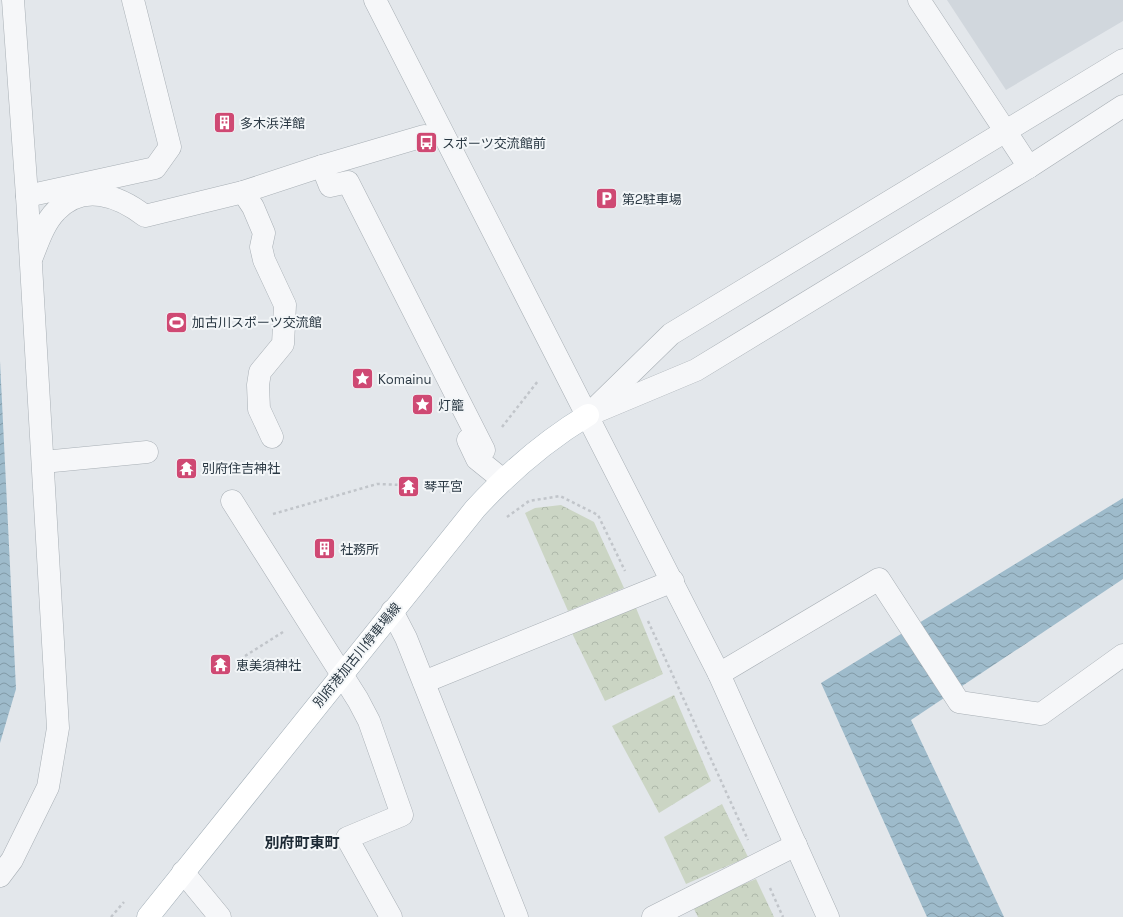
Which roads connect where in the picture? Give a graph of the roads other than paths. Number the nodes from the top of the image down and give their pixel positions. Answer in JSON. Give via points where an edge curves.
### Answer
{"nodes":[{"id":1,"x":12,"y":0,"type":"edge"},
{"id":2,"x":133,"y":0,"type":"edge"},
{"id":3,"x":375,"y":0,"type":"edge"},
{"id":4,"x":919,"y":0,"type":"edge"},
{"id":5,"x":1123,"y":60,"type":"edge"},
{"id":6,"x":1123,"y":106,"type":"edge"},
{"id":7,"x":1005,"y":132,"type":"junction"},
{"id":8,"x":424,"y":136,"type":"dead end"},
{"id":9,"x":322,"y":166,"type":"junction"},
{"id":10,"x":1029,"y":167,"type":"junction"},
{"id":11,"x":243,"y":192,"type":"junction"},
{"id":12,"x":27,"y":196,"type":"junction"},
{"id":13,"x":340,"y":199,"type":"dead end"},
{"id":14,"x":30,"y":260,"type":"junction"},
{"id":15,"x":588,"y":415,"type":"junction"},
{"id":16,"x":272,"y":437,"type":"dead end"},
{"id":17,"x":148,"y":452,"type":"dead end"},
{"id":18,"x":481,"y":454,"type":"junction"},
{"id":19,"x":43,"y":462,"type":"junction"},
{"id":20,"x":503,"y":480,"type":"junction"},
{"id":21,"x":232,"y":501,"type":"dead end"},
{"id":22,"x":673,"y":581,"type":"junction"},
{"id":23,"x":392,"y":611,"type":"junction"},
{"id":24,"x":1123,"y":655,"type":"edge"},
{"id":25,"x":719,"y":674,"type":"junction"},
{"id":26,"x":341,"y":675,"type":"junction"},
{"id":27,"x":424,"y":682,"type":"junction"},
{"id":28,"x":796,"y":846,"type":"junction"},
{"id":29,"x":183,"y":872,"type":"junction"},
{"id":30,"x":0,"y":876,"type":"edge"},
{"id":31,"x":148,"y":917,"type":"edge"},
{"id":32,"x":220,"y":917,"type":"edge"},
{"id":33,"x":391,"y":917,"type":"edge"},
{"id":34,"x":517,"y":917,"type":"edge"},
{"id":35,"x":653,"y":917,"type":"edge"},
{"id":36,"x":828,"y":917,"type":"edge"}],
"edges":[{"from":1,"to":12,"type":"street"},
{"from":2,"to":12,"type":"street","via":[[170,147],[155,168]]},
{"from":3,"to":15,"type":"street"},
{"from":4,"to":7,"type":"street"},
{"from":5,"to":7,"type":"street"},
{"from":6,"to":10,"type":"street"},
{"from":7,"to":10,"type":"street"},
{"from":7,"to":15,"type":"street","via":[[671,334]]},
{"from":8,"to":9,"type":"street"},
{"from":9,"to":11,"type":"street"},
{"from":9,"to":18,"type":"street","via":[[330,186],[348,182]]},
{"from":10,"to":15,"type":"street","via":[[696,370]]},
{"from":11,"to":14,"type":"street","via":[[145,216],[131,205],[113,197],[85,194],[56,210]]},
{"from":11,"to":16,"type":"street","via":[[264,233],[261,247],[264,260],[285,305],[283,344],[260,372],[258,385],[259,409]]},
{"from":12,"to":14,"type":"street"},
{"from":13,"to":18,"type":"street"},
{"from":14,"to":19,"type":"street"},
{"from":15,"to":20,"type":"main road","name":"別府港加古川停車場線","via":[[523,460]]},
{"from":15,"to":22,"type":"street"},
{"from":17,"to":19,"type":"street"},
{"from":18,"to":20,"type":"street"},
{"from":19,"to":30,"type":"street","via":[[58,728],[48,787],[12,860]]},
{"from":20,"to":23,"type":"main road","name":"別府港加古川停車場線","via":[[475,508]]},
{"from":21,"to":26,"type":"street"},
{"from":22,"to":25,"type":"street"},
{"from":22,"to":27,"type":"street"},
{"from":23,"to":26,"type":"main road","name":"別府港加古川停車場線"},
{"from":23,"to":27,"type":"street"},
{"from":24,"to":25,"type":"street","via":[[1041,714],[959,702],[879,579]]},
{"from":25,"to":28,"type":"street"},
{"from":26,"to":29,"type":"main road","name":"別府港加古川停車場線"},
{"from":26,"to":33,"type":"street","via":[[369,721],[402,815],[347,838]]},
{"from":27,"to":34,"type":"street"},
{"from":28,"to":35,"type":"street"},
{"from":28,"to":36,"type":"street"},
{"from":29,"to":31,"type":"main road","name":"別府港加古川停車場線"},
{"from":29,"to":32,"type":"street"}]}
